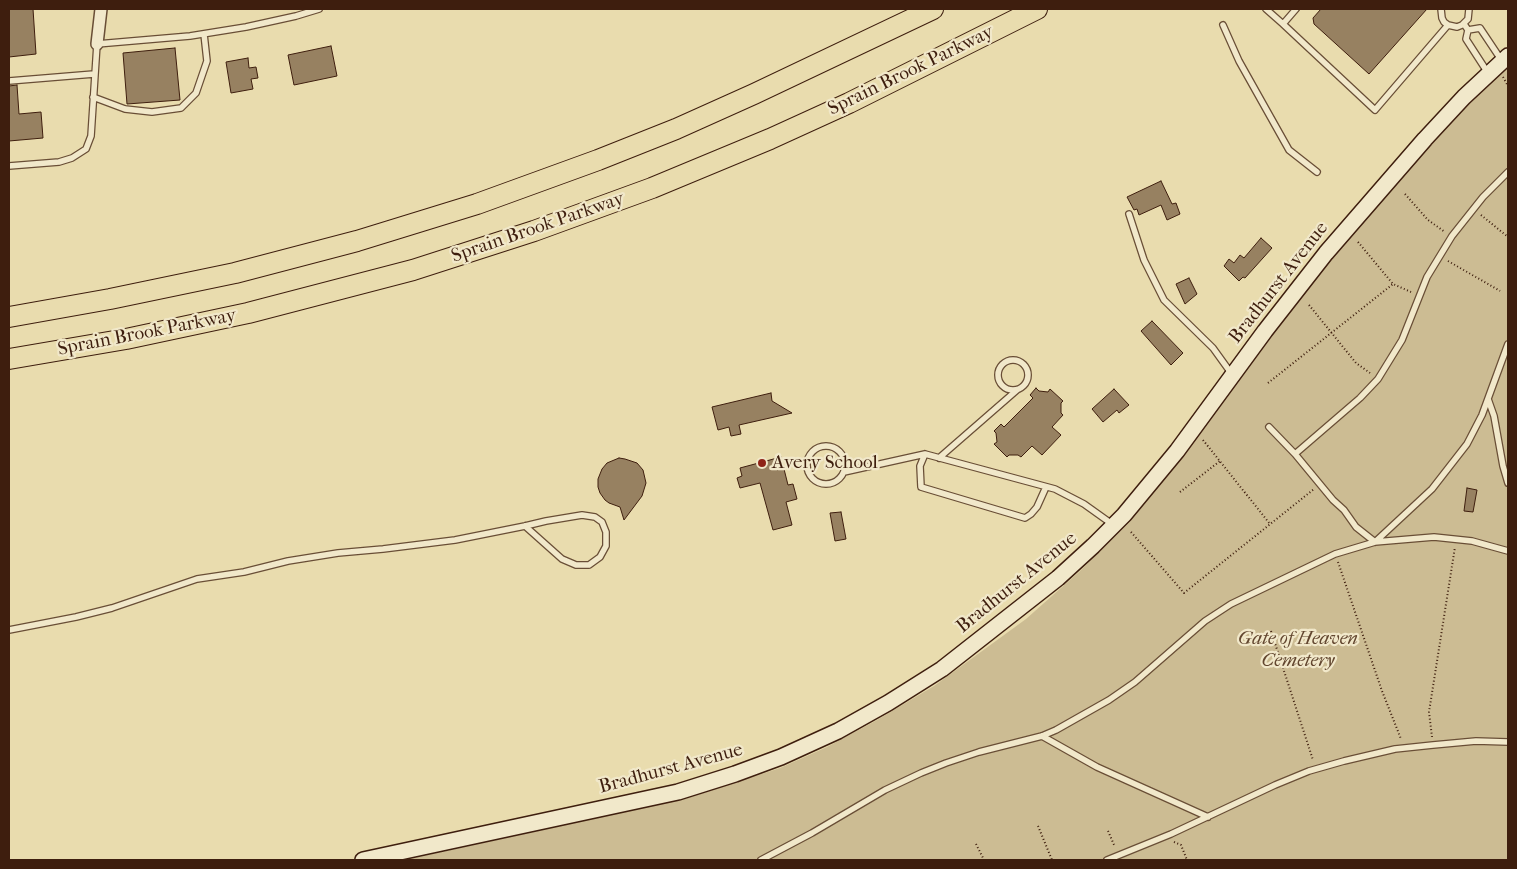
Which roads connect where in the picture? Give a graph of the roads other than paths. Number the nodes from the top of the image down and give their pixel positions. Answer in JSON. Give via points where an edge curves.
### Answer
{"nodes":[{"id":1,"x":101,"y":9,"type":"edge"},
{"id":2,"x":319,"y":9,"type":"edge"},
{"id":3,"x":933,"y":9,"type":"edge"},
{"id":4,"x":1037,"y":9,"type":"edge"},
{"id":5,"x":1266,"y":9,"type":"edge"},
{"id":6,"x":1296,"y":9,"type":"edge"},
{"id":7,"x":1442,"y":9,"type":"edge"},
{"id":8,"x":1471,"y":9,"type":"edge"},
{"id":9,"x":1283,"y":24,"type":"junction"},
{"id":10,"x":1464,"y":24,"type":"junction"},
{"id":11,"x":1223,"y":25,"type":"dead end"},
{"id":12,"x":1448,"y":25,"type":"junction"},
{"id":13,"x":1468,"y":30,"type":"junction"},
{"id":14,"x":204,"y":34,"type":"junction"},
{"id":15,"x":97,"y":44,"type":"junction"},
{"id":16,"x":1505,"y":58,"type":"edge"},
{"id":17,"x":1488,"y":73,"type":"junction"},
{"id":18,"x":94,"y":74,"type":"junction"},
{"id":19,"x":9,"y":81,"type":"edge"},
{"id":20,"x":93,"y":98,"type":"junction"},
{"id":21,"x":9,"y":166,"type":"edge"},
{"id":22,"x":1317,"y":172,"type":"dead end"},
{"id":23,"x":1508,"y":172,"type":"edge"},
{"id":24,"x":1129,"y":214,"type":"dead end"},
{"id":25,"x":9,"y":317,"type":"edge"},
{"id":26,"x":1508,"y":344,"type":"edge"},
{"id":27,"x":9,"y":359,"type":"edge"},
{"id":28,"x":1233,"y":375,"type":"junction"},
{"id":29,"x":1016,"y":390,"type":"junction"},
{"id":30,"x":1488,"y":398,"type":"junction"},
{"id":31,"x":1270,"y":427,"type":"dead end"},
{"id":32,"x":925,"y":454,"type":"junction"},
{"id":33,"x":1296,"y":454,"type":"junction"},
{"id":34,"x":939,"y":458,"type":"junction"},
{"id":35,"x":844,"y":472,"type":"junction"},
{"id":36,"x":1508,"y":483,"type":"edge"},
{"id":37,"x":1046,"y":487,"type":"junction"},
{"id":38,"x":1114,"y":525,"type":"junction"},
{"id":39,"x":525,"y":526,"type":"junction"},
{"id":40,"x":1375,"y":542,"type":"junction"},
{"id":41,"x":1508,"y":551,"type":"edge"},
{"id":42,"x":9,"y":630,"type":"edge"},
{"id":43,"x":1042,"y":736,"type":"junction"},
{"id":44,"x":1508,"y":742,"type":"edge"},
{"id":45,"x":1208,"y":817,"type":"junction"},
{"id":46,"x":363,"y":860,"type":"edge"},
{"id":47,"x":760,"y":860,"type":"edge"},
{"id":48,"x":1107,"y":860,"type":"edge"}],
"edges":[{"from":1,"to":15,"type":"street"},
{"from":2,"to":14,"type":"lane"},
{"from":3,"to":25,"type":"highway","via":[[676,129],[469,206],[357,241],[235,273]]},
{"from":4,"to":27,"type":"highway","name":"Sprain Brook Parkway","via":[[778,135],[622,200],[526,234],[396,275],[248,313]]},
{"from":5,"to":9,"type":"lane"},
{"from":6,"to":9,"type":"lane"},
{"from":7,"to":12,"type":"lane","via":[[1442,18]]},
{"from":8,"to":10,"type":"lane"},
{"from":9,"to":12,"type":"lane","via":[[1375,110]]},
{"from":10,"to":12,"type":"lane","via":[[1457,27]]},
{"from":10,"to":13,"type":"lane"},
{"from":11,"to":22,"type":"lane","via":[[1239,61],[1289,150]]},
{"from":13,"to":16,"type":"lane","via":[[1480,28]]},
{"from":13,"to":17,"type":"lane","via":[[1466,39]]},
{"from":14,"to":15,"type":"lane"},
{"from":14,"to":20,"type":"lane","via":[[207,61],[196,93],[180,108],[152,112],[125,109]]},
{"from":15,"to":18,"type":"lane"},
{"from":16,"to":17,"type":"main road","name":"Bradhurst Avenue"},
{"from":17,"to":28,"type":"main road","name":"Bradhurst Avenue","via":[[1425,139],[1326,253]]},
{"from":18,"to":19,"type":"lane"},
{"from":18,"to":20,"type":"lane"},
{"from":20,"to":21,"type":"lane","via":[[91,136],[86,149],[59,162]]},
{"from":23,"to":33,"type":"lane","via":[[1473,209],[1439,256],[1427,277],[1402,340],[1378,379]]},
{"from":24,"to":28,"type":"lane","via":[[1144,260],[1164,300],[1213,348]]},
{"from":26,"to":30,"type":"lane"},
{"from":28,"to":38,"type":"main road","name":"Bradhurst Avenue","via":[[1162,470]]},
{"from":29,"to":29,"type":"lane","via":[[1025,384],[1027,370],[1017,360],[1007,360],[999,367],[997,377],[1006,389]]},
{"from":29,"to":34,"type":"lane"},
{"from":30,"to":36,"type":"lane"},
{"from":30,"to":40,"type":"lane","via":[[1467,444],[1432,489]]},
{"from":31,"to":33,"type":"lane"},
{"from":32,"to":34,"type":"lane"},
{"from":32,"to":35,"type":"lane"},
{"from":32,"to":37,"type":"lane","via":[[920,466],[921,487],[1025,518],[1037,507]]},
{"from":33,"to":40,"type":"lane","via":[[1356,527]]},
{"from":34,"to":37,"type":"lane"},
{"from":35,"to":35,"type":"lane","via":[[836,481],[818,482],[809,474],[808,456],[824,445],[836,448],[844,459]]},
{"from":37,"to":38,"type":"lane","via":[[1084,504]]},
{"from":38,"to":46,"type":"main road","name":"Bradhurst Avenue","via":[[1058,578],[942,669],[838,731],[781,757],[678,792]]},
{"from":39,"to":39,"type":"lane","via":[[582,515],[595,516],[606,532],[606,546],[589,565],[576,565],[562,558]]},
{"from":39,"to":42,"type":"lane","via":[[455,540],[338,553],[198,579],[112,608]]},
{"from":40,"to":41,"type":"lane","via":[[1434,537],[1472,541]]},
{"from":40,"to":43,"type":"lane","via":[[1335,554],[1231,604],[1205,621],[1135,682],[1109,700]]},
{"from":43,"to":45,"type":"lane","via":[[1098,768]]},
{"from":43,"to":47,"type":"lane","via":[[946,762],[885,790]]},
{"from":44,"to":45,"type":"lane","via":[[1476,741],[1404,748],[1344,761],[1275,784]]},
{"from":45,"to":48,"type":"lane"}]}
